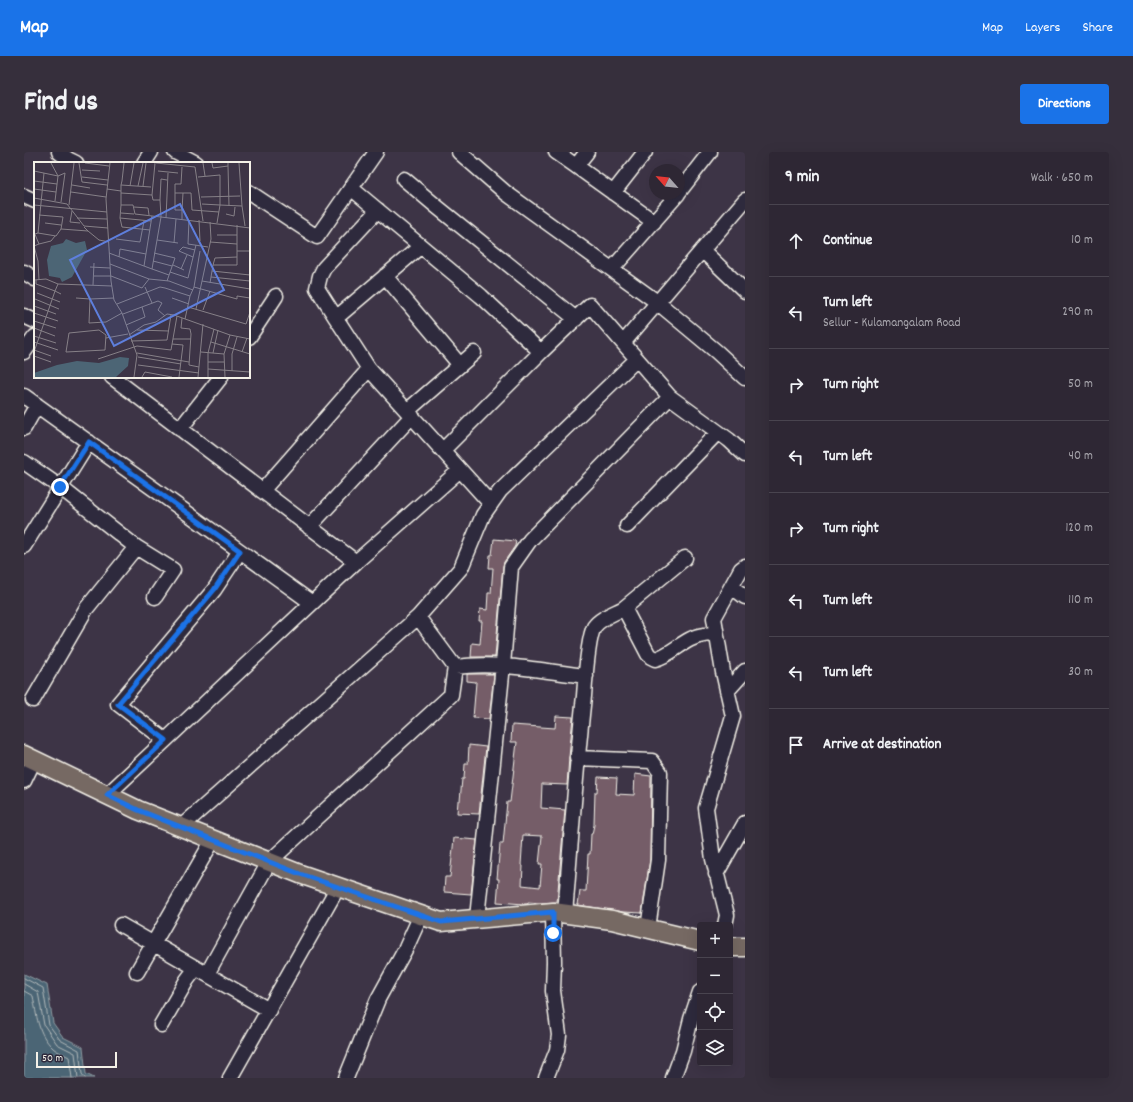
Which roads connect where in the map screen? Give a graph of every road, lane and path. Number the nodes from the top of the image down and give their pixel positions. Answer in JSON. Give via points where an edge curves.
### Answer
{"nodes":[{"id":1,"x":151,"y":152,"type":"edge"},
{"id":2,"x":175,"y":152,"type":"edge"},
{"id":3,"x":376,"y":152,"type":"edge"},
{"id":4,"x":459,"y":152,"type":"edge"},
{"id":5,"x":556,"y":152,"type":"edge"},
{"id":6,"x":587,"y":152,"type":"edge"},
{"id":7,"x":645,"y":152,"type":"edge"},
{"id":8,"x":710,"y":152,"type":"edge"},
{"id":9,"x":145,"y":162,"type":"edge"},
{"id":10,"x":194,"y":162,"type":"edge"},
{"id":11,"x":576,"y":166,"type":"junction"},
{"id":12,"x":404,"y":179,"type":"dead end"},
{"id":13,"x":685,"y":184,"type":"edge"},
{"id":14,"x":351,"y":188,"type":"junction"},
{"id":15,"x":250,"y":193,"type":"edge"},
{"id":16,"x":614,"y":193,"type":"junction"},
{"id":17,"x":24,"y":196,"type":"edge"},
{"id":18,"x":672,"y":200,"type":"edge"},
{"id":19,"x":745,"y":200,"type":"edge"},
{"id":20,"x":34,"y":201,"type":"edge"},
{"id":21,"x":378,"y":210,"type":"junction"},
{"id":22,"x":654,"y":222,"type":"junction"},
{"id":23,"x":421,"y":246,"type":"junction"},
{"id":24,"x":702,"y":250,"type":"junction"},
{"id":25,"x":612,"y":270,"type":"junction"},
{"id":26,"x":24,"y":272,"type":"edge"},
{"id":27,"x":385,"y":276,"type":"junction"},
{"id":28,"x":34,"y":278,"type":"edge"},
{"id":29,"x":745,"y":291,"type":"edge"},
{"id":30,"x":276,"y":296,"type":"dead end"},
{"id":31,"x":657,"y":302,"type":"junction"},
{"id":32,"x":24,"y":316,"type":"edge"},
{"id":33,"x":254,"y":317,"type":"edge"},
{"id":34,"x":336,"y":318,"type":"junction"},
{"id":35,"x":576,"y":319,"type":"junction"},
{"id":36,"x":34,"y":321,"type":"edge"},
{"id":37,"x":250,"y":333,"type":"edge"},
{"id":38,"x":34,"y":338,"type":"edge"},
{"id":39,"x":623,"y":342,"type":"junction"},
{"id":40,"x":24,"y":352,"type":"edge"},
{"id":41,"x":541,"y":352,"type":"junction"},
{"id":42,"x":474,"y":353,"type":"dead end"},
{"id":43,"x":637,"y":359,"type":"junction"},
{"id":44,"x":460,"y":365,"type":"junction"},
{"id":45,"x":369,"y":369,"type":"junction"},
{"id":46,"x":113,"y":378,"type":"edge"},
{"id":47,"x":220,"y":378,"type":"edge"},
{"id":48,"x":745,"y":378,"type":"edge"},
{"id":49,"x":24,"y":396,"type":"edge"},
{"id":50,"x":670,"y":398,"type":"junction"},
{"id":51,"x":37,"y":405,"type":"junction"},
{"id":52,"x":410,"y":414,"type":"junction"},
{"id":53,"x":24,"y":428,"type":"edge"},
{"id":54,"x":180,"y":429,"type":"junction"},
{"id":55,"x":718,"y":432,"type":"junction"},
{"id":56,"x":89,"y":442,"type":"junction"},
{"id":57,"x":743,"y":447,"type":"edge"},
{"id":58,"x":443,"y":450,"type":"junction"},
{"id":59,"x":24,"y":462,"type":"edge"},
{"id":60,"x":460,"y":470,"type":"junction"},
{"id":61,"x":60,"y":487,"type":"junction"},
{"id":62,"x":262,"y":491,"type":"junction"},
{"id":63,"x":491,"y":504,"type":"junction"},
{"id":64,"x":627,"y":526,"type":"dead end"},
{"id":65,"x":309,"y":527,"type":"junction"},
{"id":66,"x":24,"y":546,"type":"edge"},
{"id":67,"x":136,"y":547,"type":"junction"},
{"id":68,"x":240,"y":551,"type":"junction"},
{"id":69,"x":685,"y":558,"type":"dead end"},
{"id":70,"x":356,"y":562,"type":"junction"},
{"id":71,"x":745,"y":566,"type":"edge"},
{"id":72,"x":732,"y":587,"type":"junction"},
{"id":73,"x":155,"y":597,"type":"dead end"},
{"id":74,"x":745,"y":597,"type":"edge"},
{"id":75,"x":312,"y":603,"type":"junction"},
{"id":76,"x":624,"y":608,"type":"junction"},
{"id":77,"x":418,"y":617,"type":"junction"},
{"id":78,"x":717,"y":636,"type":"junction"},
{"id":79,"x":502,"y":665,"type":"junction"},
{"id":80,"x":455,"y":667,"type":"junction"},
{"id":81,"x":745,"y":671,"type":"edge"},
{"id":82,"x":586,"y":676,"type":"junction"},
{"id":83,"x":727,"y":691,"type":"junction"},
{"id":84,"x":33,"y":700,"type":"dead end"},
{"id":85,"x":166,"y":740,"type":"junction"},
{"id":86,"x":29,"y":758,"type":"edge"},
{"id":87,"x":577,"y":758,"type":"junction"},
{"id":88,"x":24,"y":782,"type":"edge"},
{"id":89,"x":107,"y":795,"type":"junction"},
{"id":90,"x":745,"y":823,"type":"edge"},
{"id":91,"x":181,"y":827,"type":"junction"},
{"id":92,"x":213,"y":840,"type":"junction"},
{"id":93,"x":269,"y":862,"type":"junction"},
{"id":94,"x":716,"y":874,"type":"junction"},
{"id":95,"x":338,"y":887,"type":"junction"},
{"id":96,"x":559,"y":913,"type":"junction"},
{"id":97,"x":421,"y":915,"type":"junction"},
{"id":98,"x":477,"y":918,"type":"junction"},
{"id":99,"x":726,"y":922,"type":"edge"},
{"id":100,"x":121,"y":925,"type":"dead end"},
{"id":101,"x":648,"y":928,"type":"junction"},
{"id":102,"x":697,"y":940,"type":"edge"},
{"id":103,"x":154,"y":944,"type":"junction"},
{"id":104,"x":733,"y":947,"type":"edge"},
{"id":105,"x":745,"y":947,"type":"edge"},
{"id":106,"x":201,"y":971,"type":"junction"},
{"id":107,"x":136,"y":972,"type":"dead end"},
{"id":108,"x":699,"y":994,"type":"edge"},
{"id":109,"x":269,"y":1010,"type":"junction"},
{"id":110,"x":161,"y":1024,"type":"dead end"},
{"id":111,"x":230,"y":1078,"type":"edge"},
{"id":112,"x":346,"y":1078,"type":"edge"},
{"id":113,"x":546,"y":1078,"type":"edge"},
{"id":114,"x":673,"y":1078,"type":"edge"}],
"edges":[{"from":1,"to":9,"type":"street"},
{"from":2,"to":10,"type":"street"},
{"from":3,"to":14,"type":"street"},
{"from":4,"to":25,"type":"street","via":[[506,193]]},
{"from":5,"to":11,"type":"street"},
{"from":6,"to":11,"type":"street"},
{"from":7,"to":16,"type":"street"},
{"from":8,"to":13,"type":"street"},
{"from":11,"to":16,"type":"street"},
{"from":12,"to":35,"type":"street"},
{"from":14,"to":15,"type":"street","via":[[317,237]]},
{"from":14,"to":21,"type":"street"},
{"from":16,"to":22,"type":"street"},
{"from":17,"to":20,"type":"street"},
{"from":18,"to":22,"type":"street"},
{"from":19,"to":24,"type":"street"},
{"from":21,"to":23,"type":"street"},
{"from":21,"to":34,"type":"street","via":[[324,268],[320,276],[317,288]]},
{"from":22,"to":25,"type":"street"},
{"from":23,"to":27,"type":"street"},
{"from":23,"to":41,"type":"street","via":[[481,296]]},
{"from":24,"to":29,"type":"street"},
{"from":24,"to":31,"type":"street"},
{"from":25,"to":31,"type":"street"},
{"from":26,"to":28,"type":"street"},
{"from":27,"to":34,"type":"street"},
{"from":27,"to":44,"type":"street"},
{"from":30,"to":33,"type":"street"},
{"from":31,"to":39,"type":"street"},
{"from":31,"to":48,"type":"street"},
{"from":32,"to":36,"type":"street"},
{"from":33,"to":37,"type":"street"},
{"from":34,"to":45,"type":"street"},
{"from":35,"to":39,"type":"street","via":[[590,305]]},
{"from":35,"to":41,"type":"street"},
{"from":38,"to":40,"type":"street"},
{"from":39,"to":43,"type":"street"},
{"from":41,"to":58,"type":"street"},
{"from":42,"to":44,"type":"street"},
{"from":43,"to":50,"type":"street"},
{"from":43,"to":63,"type":"street","via":[[500,491]]},
{"from":44,"to":52,"type":"street"},
{"from":45,"to":52,"type":"street"},
{"from":45,"to":62,"type":"street"},
{"from":46,"to":54,"type":"street"},
{"from":47,"to":54,"type":"street"},
{"from":49,"to":51,"type":"street"},
{"from":50,"to":55,"type":"street"},
{"from":50,"to":79,"type":"street","via":[[530,540],[511,567]]},
{"from":51,"to":53,"type":"street"},
{"from":51,"to":56,"type":"street"},
{"from":52,"to":58,"type":"street"},
{"from":52,"to":65,"type":"street"},
{"from":54,"to":62,"type":"street"},
{"from":55,"to":57,"type":"street"},
{"from":55,"to":64,"type":"street"},
{"from":56,"to":61,"type":"street"},
{"from":56,"to":68,"type":"street"},
{"from":58,"to":60,"type":"street"},
{"from":59,"to":61,"type":"street"},
{"from":60,"to":63,"type":"street"},
{"from":60,"to":70,"type":"street"},
{"from":61,"to":66,"type":"street"},
{"from":61,"to":67,"type":"street"},
{"from":62,"to":65,"type":"street"},
{"from":63,"to":77,"type":"street","via":[[483,515],[461,568]]},
{"from":65,"to":70,"type":"street"},
{"from":67,"to":73,"type":"street","via":[[173,570]]},
{"from":67,"to":84,"type":"street","via":[[86,609]]},
{"from":68,"to":75,"type":"street"},
{"from":68,"to":85,"type":"street","via":[[214,590],[118,704]]},
{"from":69,"to":76,"type":"street"},
{"from":70,"to":75,"type":"street"},
{"from":71,"to":72,"type":"street"},
{"from":72,"to":74,"type":"street"},
{"from":72,"to":78,"type":"street","via":[[714,618]]},
{"from":75,"to":85,"type":"street"},
{"from":76,"to":78,"type":"street","via":[[648,654],[655,659],[697,637]]},
{"from":76,"to":82,"type":"street","via":[[599,622],[594,628]]},
{"from":77,"to":80,"type":"street"},
{"from":77,"to":91,"type":"street"},
{"from":78,"to":83,"type":"street"},
{"from":79,"to":80,"type":"street","via":[[471,664]]},
{"from":79,"to":82,"type":"street"},
{"from":79,"to":98,"type":"street"},
{"from":80,"to":93,"type":"street","via":[[451,695]]},
{"from":81,"to":83,"type":"street"},
{"from":82,"to":87,"type":"street"},
{"from":83,"to":94,"type":"street","via":[[733,716],[706,808]]},
{"from":85,"to":89,"type":"street"},
{"from":86,"to":88,"type":"street"},
{"from":86,"to":89,"type":"main road"},
{"from":87,"to":96,"type":"street"},
{"from":87,"to":101,"type":"street","via":[[652,761],[660,772],[658,860]]},
{"from":89,"to":91,"type":"main road"},
{"from":90,"to":94,"type":"street"},
{"from":91,"to":92,"type":"main road"},
{"from":92,"to":93,"type":"main road"},
{"from":92,"to":103,"type":"street"},
{"from":93,"to":95,"type":"main road"},
{"from":93,"to":106,"type":"street"},
{"from":94,"to":99,"type":"street","via":[[727,915]]},
{"from":95,"to":97,"type":"main road"},
{"from":95,"to":109,"type":"street"},
{"from":96,"to":98,"type":"main road"},
{"from":96,"to":101,"type":"main road"},
{"from":96,"to":113,"type":"street","via":[[553,991],[559,1035],[557,1050]]},
{"from":97,"to":98,"type":"main road","via":[[441,922]]},
{"from":97,"to":112,"type":"street","via":[[378,999]]},
{"from":100,"to":103,"type":"street"},
{"from":101,"to":102,"type":"main road"},
{"from":103,"to":106,"type":"street"},
{"from":103,"to":107,"type":"street"},
{"from":104,"to":105,"type":"main road"},
{"from":106,"to":109,"type":"street"},
{"from":106,"to":110,"type":"street","via":[[187,980]]},
{"from":108,"to":114,"type":"street"},
{"from":109,"to":111,"type":"street"}]}
